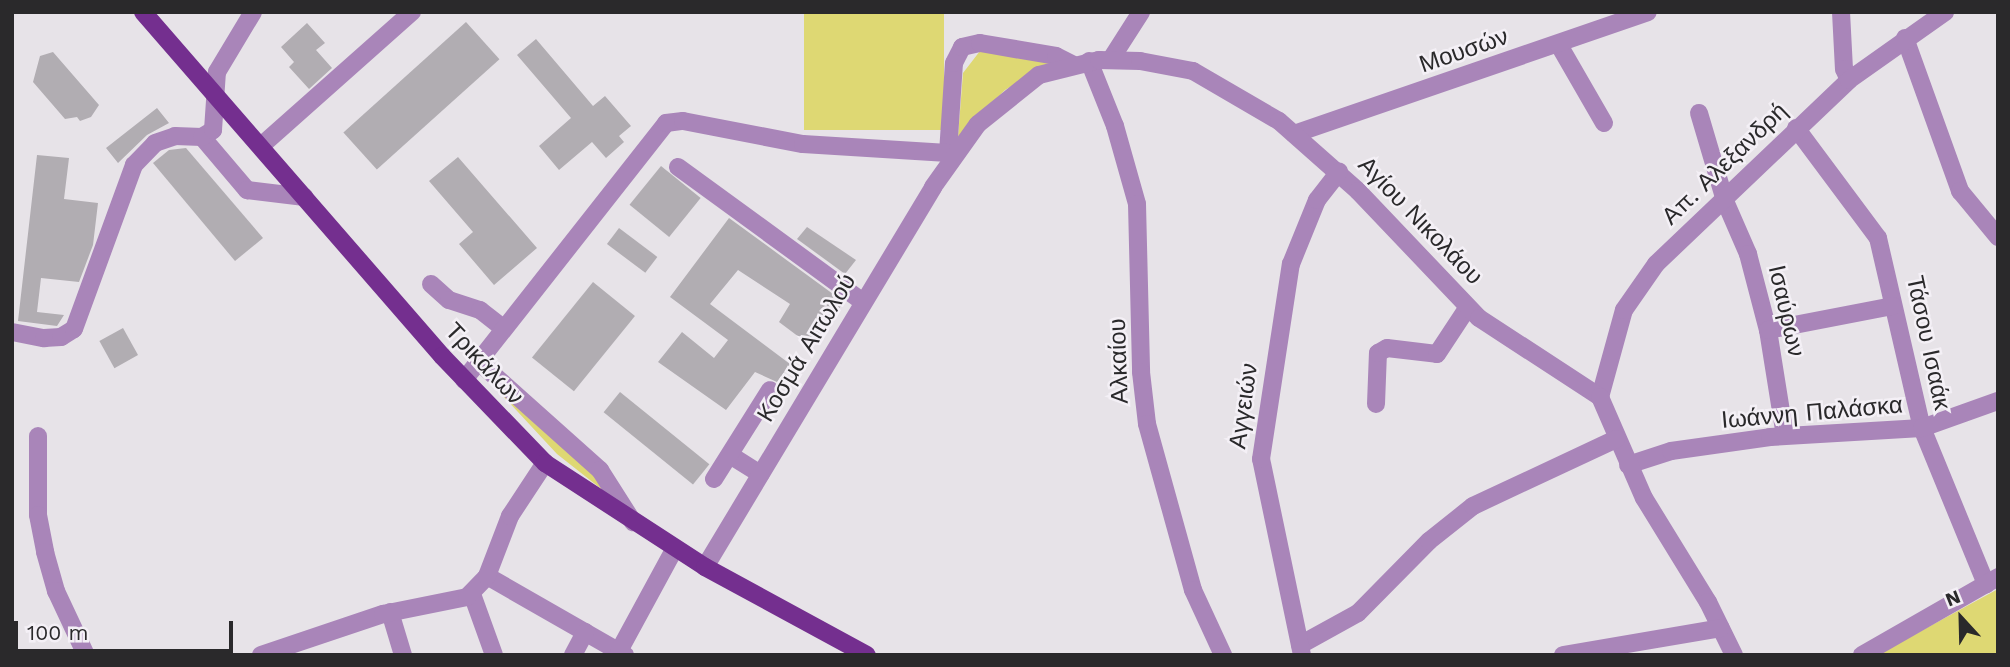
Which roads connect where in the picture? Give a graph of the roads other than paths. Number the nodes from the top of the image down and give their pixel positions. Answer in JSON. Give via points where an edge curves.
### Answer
{"nodes":[{"id":1,"x":143,"y":12,"type":"edge"},
{"id":2,"x":253,"y":12,"type":"edge"},
{"id":3,"x":412,"y":12,"type":"edge"},
{"id":4,"x":1141,"y":12,"type":"edge"},
{"id":5,"x":1648,"y":12,"type":"edge"},
{"id":6,"x":1841,"y":12,"type":"edge"},
{"id":7,"x":1945,"y":12,"type":"edge"},
{"id":8,"x":1905,"y":38,"type":"junction"},
{"id":9,"x":1559,"y":45,"type":"junction"},
{"id":10,"x":1111,"y":59,"type":"junction"},
{"id":11,"x":1081,"y":63,"type":"junction"},
{"id":12,"x":1849,"y":80,"type":"junction"},
{"id":13,"x":213,"y":93,"type":"junction"},
{"id":14,"x":1699,"y":113,"type":"dead end"},
{"id":15,"x":1604,"y":123,"type":"dead end"},
{"id":16,"x":1796,"y":128,"type":"junction"},
{"id":17,"x":1294,"y":134,"type":"junction"},
{"id":18,"x":202,"y":137,"type":"junction"},
{"id":19,"x":261,"y":146,"type":"junction"},
{"id":20,"x":951,"y":154,"type":"junction"},
{"id":21,"x":678,"y":166,"type":"dead end"},
{"id":22,"x":1339,"y":172,"type":"junction"},
{"id":23,"x":305,"y":197,"type":"junction"},
{"id":24,"x":1725,"y":201,"type":"junction"},
{"id":25,"x":1998,"y":237,"type":"edge"},
{"id":26,"x":431,"y":284,"type":"dead end"},
{"id":27,"x":863,"y":302,"type":"junction"},
{"id":28,"x":1893,"y":306,"type":"junction"},
{"id":29,"x":1468,"y":307,"type":"junction"},
{"id":30,"x":503,"y":328,"type":"junction"},
{"id":31,"x":1768,"y":330,"type":"junction"},
{"id":32,"x":12,"y":332,"type":"edge"},
{"id":33,"x":478,"y":361,"type":"junction"},
{"id":34,"x":464,"y":380,"type":"junction"},
{"id":35,"x":770,"y":390,"type":"dead end"},
{"id":36,"x":1600,"y":397,"type":"junction"},
{"id":37,"x":1998,"y":401,"type":"edge"},
{"id":38,"x":1376,"y":404,"type":"dead end"},
{"id":39,"x":1922,"y":428,"type":"junction"},
{"id":40,"x":38,"y":436,"type":"dead end"},
{"id":41,"x":1785,"y":436,"type":"junction"},
{"id":42,"x":1616,"y":439,"type":"junction"},
{"id":43,"x":730,"y":455,"type":"junction"},
{"id":44,"x":545,"y":463,"type":"junction"},
{"id":45,"x":1628,"y":465,"type":"junction"},
{"id":46,"x":761,"y":474,"type":"junction"},
{"id":47,"x":714,"y":479,"type":"dead end"},
{"id":48,"x":633,"y":522,"type":"junction"},
{"id":49,"x":675,"y":548,"type":"junction"},
{"id":50,"x":705,"y":567,"type":"junction"},
{"id":51,"x":487,"y":576,"type":"junction"},
{"id":52,"x":1992,"y":580,"type":"edge"},
{"id":53,"x":472,"y":594,"type":"junction"},
{"id":54,"x":390,"y":612,"type":"junction"},
{"id":55,"x":1721,"y":628,"type":"junction"},
{"id":56,"x":585,"y":632,"type":"junction"},
{"id":57,"x":1301,"y":650,"type":"edge"},
{"id":58,"x":622,"y":653,"type":"edge"},
{"id":59,"x":86,"y":655,"type":"edge"},
{"id":60,"x":261,"y":655,"type":"edge"},
{"id":61,"x":403,"y":655,"type":"edge"},
{"id":62,"x":494,"y":655,"type":"edge"},
{"id":63,"x":573,"y":655,"type":"edge"},
{"id":64,"x":867,"y":655,"type":"edge"},
{"id":65,"x":1223,"y":655,"type":"edge"},
{"id":66,"x":1563,"y":655,"type":"edge"},
{"id":67,"x":1734,"y":655,"type":"edge"},
{"id":68,"x":1863,"y":655,"type":"edge"}],
"edges":[{"from":1,"to":13,"type":"main road","name":"Τρικάλων"},
{"from":2,"to":13,"type":"street","via":[[221,63]]},
{"from":3,"to":19,"type":"street"},
{"from":4,"to":10,"type":"street"},
{"from":5,"to":9,"type":"street","name":"Μουσών"},
{"from":6,"to":12,"type":"street","via":[[1844,69]]},
{"from":7,"to":8,"type":"street","name":"Απ. Αλεξανδρή"},
{"from":8,"to":12,"type":"street","name":"Απ. Αλεξανδρή"},
{"from":8,"to":25,"type":"street","via":[[1960,191]]},
{"from":9,"to":15,"type":"street"},
{"from":9,"to":17,"type":"street","name":"Μουσών"},
{"from":10,"to":11,"type":"street","name":"Αγίου Νικολάου"},
{"from":10,"to":17,"type":"street","name":"Αγίου Νικολάου","via":[[1193,71],[1227,87]]},
{"from":11,"to":20,"type":"street","name":"Αγίου Νικολάου","via":[[1021,87]]},
{"from":11,"to":20,"type":"street","via":[[980,43],[962,47],[954,63]]},
{"from":11,"to":65,"type":"street","name":"Αλκαίου","via":[[1115,126],[1137,204],[1141,372],[1149,432],[1193,590]]},
{"from":12,"to":16,"type":"street","name":"Απ. Αλεξανδρή"},
{"from":13,"to":18,"type":"street","via":[[213,130]]},
{"from":13,"to":19,"type":"main road","name":"Τρικάλων"},
{"from":14,"to":24,"type":"street","name":"Ισαύρων"},
{"from":16,"to":24,"type":"street","name":"Απ. Αλεξανδρή"},
{"from":16,"to":28,"type":"street","name":"Τάσου Ισαάκ","via":[[1875,233]]},
{"from":17,"to":22,"type":"street","name":"Αγίου Νικολάου"},
{"from":18,"to":23,"type":"street","via":[[247,190]]},
{"from":18,"to":32,"type":"street","via":[[164,139],[148,148],[134,165],[74,329],[61,337],[44,338]]},
{"from":19,"to":23,"type":"main road","name":"Τρικάλων"},
{"from":20,"to":27,"type":"street","name":"Κοσμά Αιτωλού"},
{"from":20,"to":30,"type":"street","via":[[803,144],[684,121],[666,123]]},
{"from":21,"to":27,"type":"street"},
{"from":22,"to":29,"type":"street","name":"Αγίου Νικολάου"},
{"from":22,"to":57,"type":"street","name":"Αγγειών","via":[[1317,200],[1291,264],[1261,459]]},
{"from":23,"to":34,"type":"main road","name":"Τρικάλων"},
{"from":24,"to":31,"type":"street","name":"Ισαύρων","via":[[1748,254]]},
{"from":24,"to":36,"type":"street","name":"Απ. Αλεξανδρή","via":[[1656,264],[1633,294],[1616,330]]},
{"from":26,"to":30,"type":"street","via":[[449,300],[480,310]]},
{"from":27,"to":46,"type":"street","name":"Κοσμά Αιτωλού"},
{"from":28,"to":31,"type":"street"},
{"from":28,"to":39,"type":"street","name":"Τάσου Ισαάκ"},
{"from":29,"to":36,"type":"street","name":"Αγίου Νικολάου","via":[[1503,336]]},
{"from":29,"to":38,"type":"street","via":[[1437,354],[1387,348],[1378,353]]},
{"from":30,"to":33,"type":"street"},
{"from":31,"to":41,"type":"street","name":"Ισαύρων"},
{"from":33,"to":34,"type":"street"},
{"from":33,"to":48,"type":"street","via":[[600,470]]},
{"from":34,"to":44,"type":"main road","name":"Τρικάλων"},
{"from":35,"to":43,"type":"street"},
{"from":36,"to":42,"type":"street"},
{"from":37,"to":39,"type":"street","name":"Ιωάννη Παλάσκα"},
{"from":39,"to":41,"type":"street","name":"Ιωάννη Παλάσκα"},
{"from":39,"to":52,"type":"street","name":"Τάσου Ισαάκ"},
{"from":40,"to":59,"type":"street","via":[[38,515],[45,552],[60,601]]},
{"from":41,"to":45,"type":"street","name":"Ιωάννη Παλάσκα","via":[[1671,451]]},
{"from":42,"to":45,"type":"street"},
{"from":42,"to":57,"type":"street","via":[[1473,506],[1429,541],[1358,613]]},
{"from":43,"to":46,"type":"street"},
{"from":43,"to":47,"type":"street"},
{"from":44,"to":48,"type":"main road","name":"Τρικάλων"},
{"from":44,"to":51,"type":"street","via":[[510,516]]},
{"from":45,"to":55,"type":"street"},
{"from":46,"to":50,"type":"street","name":"Κοσμά Αιτωλού"},
{"from":48,"to":49,"type":"main road","name":"Τρικάλων"},
{"from":49,"to":50,"type":"main road","name":"Τρικάλων"},
{"from":49,"to":58,"type":"street"},
{"from":50,"to":64,"type":"main road","name":"Τρικάλων"},
{"from":51,"to":53,"type":"street"},
{"from":51,"to":56,"type":"street"},
{"from":52,"to":68,"type":"street"},
{"from":53,"to":54,"type":"street","via":[[453,603]]},
{"from":53,"to":62,"type":"street"},
{"from":54,"to":60,"type":"street"},
{"from":54,"to":61,"type":"street"},
{"from":55,"to":66,"type":"street"},
{"from":55,"to":67,"type":"street"},
{"from":56,"to":58,"type":"street"},
{"from":56,"to":63,"type":"street"}]}
